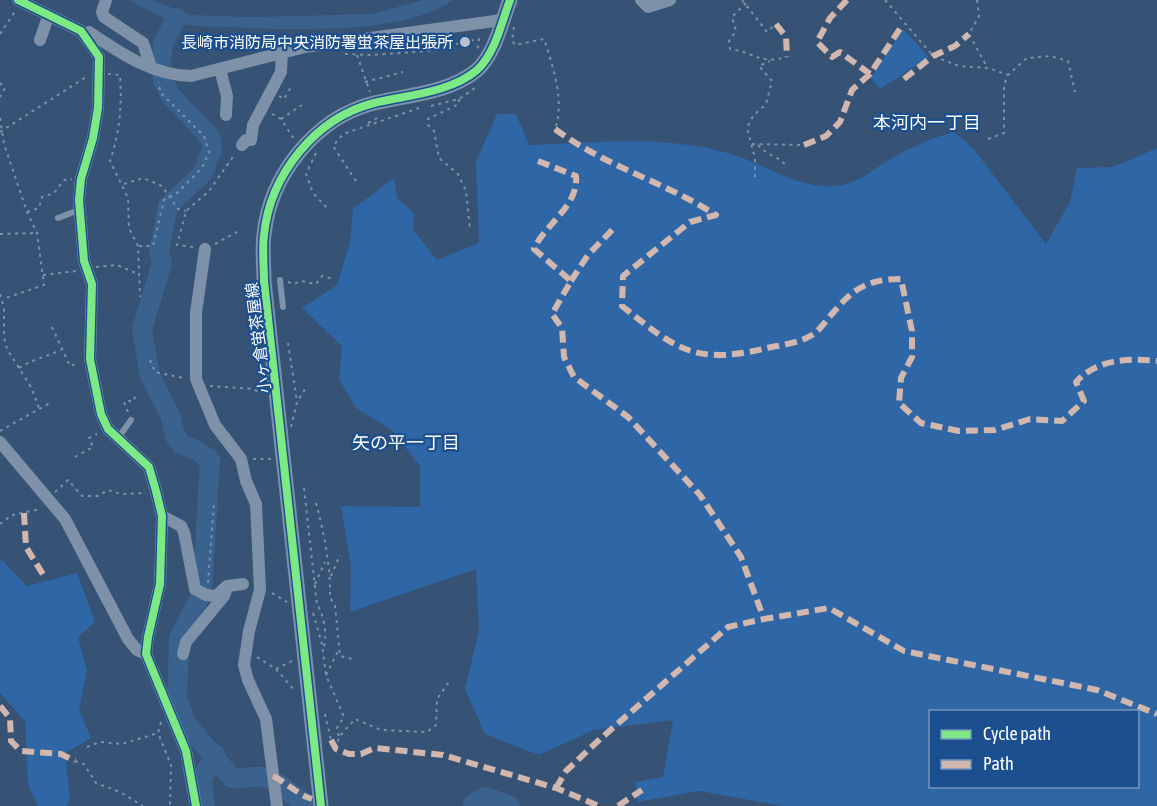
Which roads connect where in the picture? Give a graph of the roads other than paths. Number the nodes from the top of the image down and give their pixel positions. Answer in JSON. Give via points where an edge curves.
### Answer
{"nodes":[{"id":1,"x":106,"y":0,"type":"edge"},
{"id":2,"x":510,"y":0,"type":"edge"},
{"id":3,"x":641,"y":0,"type":"edge"},
{"id":4,"x":670,"y":0,"type":"edge"},
{"id":5,"x":19,"y":1,"type":"edge"},
{"id":6,"x":48,"y":17,"type":"junction"},
{"id":7,"x":507,"y":23,"type":"junction"},
{"id":8,"x":84,"y":34,"type":"junction"},
{"id":9,"x":40,"y":40,"type":"dead end"},
{"id":10,"x":282,"y":51,"type":"junction"},
{"id":11,"x":220,"y":69,"type":"junction"},
{"id":12,"x":159,"y":70,"type":"junction"},
{"id":13,"x":226,"y":115,"type":"dead end"},
{"id":14,"x":242,"y":145,"type":"road end"},
{"id":15,"x":80,"y":210,"type":"junction"},
{"id":16,"x":58,"y":218,"type":"dead end"},
{"id":17,"x":205,"y":249,"type":"road end"},
{"id":18,"x":280,"y":280,"type":"road end"},
{"id":19,"x":283,"y":307,"type":"dead end"},
{"id":20,"x":131,"y":420,"type":"road end"},
{"id":21,"x":118,"y":438,"type":"junction"},
{"id":22,"x":0,"y":442,"type":"edge"},
{"id":23,"x":162,"y":516,"type":"junction"},
{"id":24,"x":243,"y":584,"type":"dead end"},
{"id":25,"x":227,"y":586,"type":"junction"},
{"id":26,"x":146,"y":654,"type":"junction"},
{"id":27,"x":183,"y":654,"type":"dead end"},
{"id":28,"x":196,"y":806,"type":"edge"},
{"id":29,"x":277,"y":806,"type":"edge"},
{"id":30,"x":321,"y":806,"type":"edge"}],
"edges":[{"from":1,"to":12,"type":"street","via":[[104,17],[143,43]]},
{"from":2,"to":7,"type":"street","name":"小ヶ倉蛍茶屋線"},
{"from":3,"to":4,"type":"street","via":[[648,7]]},
{"from":5,"to":6,"type":"street"},
{"from":6,"to":8,"type":"street"},
{"from":6,"to":9,"type":"street"},
{"from":7,"to":10,"type":"street"},
{"from":7,"to":30,"type":"street","name":"小ヶ倉蛍茶屋線","via":[[479,69],[460,80],[357,108],[324,127],[286,170],[267,218],[264,281]]},
{"from":8,"to":12,"type":"street","via":[[89,32],[134,62]]},
{"from":8,"to":15,"type":"street","via":[[99,57],[99,74],[93,138],[81,179]]},
{"from":10,"to":11,"type":"street"},
{"from":10,"to":14,"type":"street","via":[[281,72],[253,125],[251,140]]},
{"from":11,"to":12,"type":"street","via":[[191,76]]},
{"from":11,"to":13,"type":"street","via":[[227,96]]},
{"from":15,"to":16,"type":"lane"},
{"from":15,"to":21,"type":"street","via":[[84,261],[92,284],[90,359],[100,414]]},
{"from":17,"to":29,"type":"street","via":[[196,312],[199,384],[215,424],[241,459],[256,504],[260,590],[249,631],[245,670],[266,719]]},
{"from":18,"to":19,"type":"lane"},
{"from":20,"to":21,"type":"lane"},
{"from":21,"to":23,"type":"street","via":[[149,467]]},
{"from":22,"to":26,"type":"street","via":[[65,519],[128,639]]},
{"from":23,"to":25,"type":"street","via":[[181,526],[201,592],[216,596]]},
{"from":23,"to":26,"type":"street","via":[[160,584]]},
{"from":24,"to":25,"type":"street"},
{"from":25,"to":27,"type":"street","via":[[224,596],[186,642]]},
{"from":26,"to":28,"type":"street","via":[[186,751]]}]}
